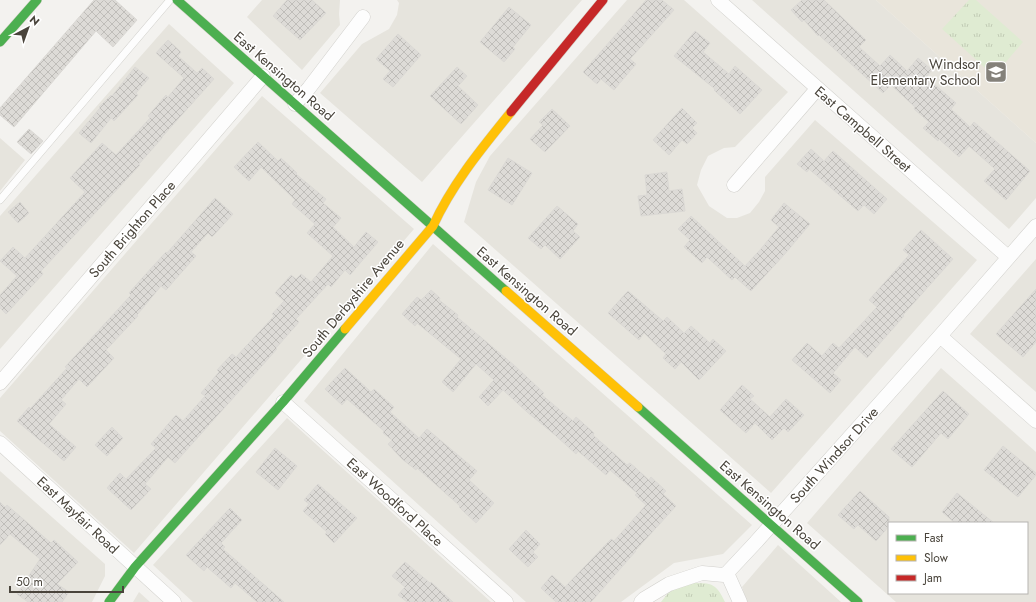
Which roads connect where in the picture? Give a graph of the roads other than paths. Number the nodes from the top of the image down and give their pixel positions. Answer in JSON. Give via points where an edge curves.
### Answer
{"nodes":[{"id":1,"x":38,"y":0,"type":"edge"},
{"id":2,"x":170,"y":0,"type":"edge"},
{"id":3,"x":177,"y":0,"type":"edge"},
{"id":4,"x":603,"y":0,"type":"edge"},
{"id":5,"x":718,"y":0,"type":"edge"},
{"id":6,"x":363,"y":17,"type":"dead end"},
{"id":7,"x":0,"y":42,"type":"edge"},
{"id":8,"x":263,"y":76,"type":"junction"},
{"id":9,"x":817,"y":89,"type":"junction"},
{"id":10,"x":295,"y":104,"type":"junction"},
{"id":11,"x":734,"y":185,"type":"dead end"},
{"id":12,"x":0,"y":200,"type":"edge"},
{"id":13,"x":433,"y":226,"type":"junction"},
{"id":14,"x":1036,"y":226,"type":"edge"},
{"id":15,"x":1008,"y":257,"type":"junction"},
{"id":16,"x":940,"y":336,"type":"junction"},
{"id":17,"x":0,"y":383,"type":"edge"},
{"id":18,"x":283,"y":402,"type":"junction"},
{"id":19,"x":1036,"y":421,"type":"edge"},
{"id":20,"x":0,"y":443,"type":"edge"},
{"id":21,"x":771,"y":525,"type":"junction"},
{"id":22,"x":135,"y":567,"type":"junction"},
{"id":23,"x":727,"y":573,"type":"junction"},
{"id":24,"x":109,"y":602,"type":"edge"},
{"id":25,"x":174,"y":602,"type":"edge"},
{"id":26,"x":506,"y":602,"type":"edge"},
{"id":27,"x":641,"y":602,"type":"edge"},
{"id":28,"x":740,"y":602,"type":"edge"},
{"id":29,"x":858,"y":602,"type":"edge"}],
"edges":[{"from":1,"to":7,"type":"main road"},
{"from":2,"to":12,"type":"lane"},
{"from":3,"to":8,"type":"main road","name":"East Kensington Road"},
{"from":4,"to":13,"type":"main road","name":"South Derbyshire Avenue","via":[[472,160],[442,206]]},
{"from":5,"to":9,"type":"street","name":"East Campbell Street"},
{"from":6,"to":10,"type":"street"},
{"from":8,"to":10,"type":"main road","name":"East Kensington Road"},
{"from":8,"to":17,"type":"street","name":"South Brighton Place"},
{"from":9,"to":11,"type":"street"},
{"from":9,"to":15,"type":"street","name":"East Campbell Street"},
{"from":10,"to":13,"type":"main road","name":"East Kensington Road"},
{"from":13,"to":18,"type":"main road","name":"South Derbyshire Avenue"},
{"from":13,"to":21,"type":"main road","name":"East Kensington Road"},
{"from":14,"to":15,"type":"street","name":"South Windsor Drive"},
{"from":15,"to":16,"type":"street","name":"South Windsor Drive"},
{"from":16,"to":19,"type":"street"},
{"from":16,"to":21,"type":"street","name":"South Windsor Drive"},
{"from":18,"to":22,"type":"main road","name":"South Derbyshire Avenue"},
{"from":18,"to":26,"type":"street","name":"East Woodford Place"},
{"from":20,"to":22,"type":"street","name":"East Mayfair Road"},
{"from":21,"to":23,"type":"street","name":"South Windsor Drive"},
{"from":21,"to":29,"type":"main road","name":"East Kensington Road"},
{"from":22,"to":24,"type":"main road","name":"South Derbyshire Avenue"},
{"from":22,"to":25,"type":"street","name":"East Mayfair Road"},
{"from":23,"to":27,"type":"street","via":[[702,573],[669,584]]},
{"from":23,"to":28,"type":"street"}]}
